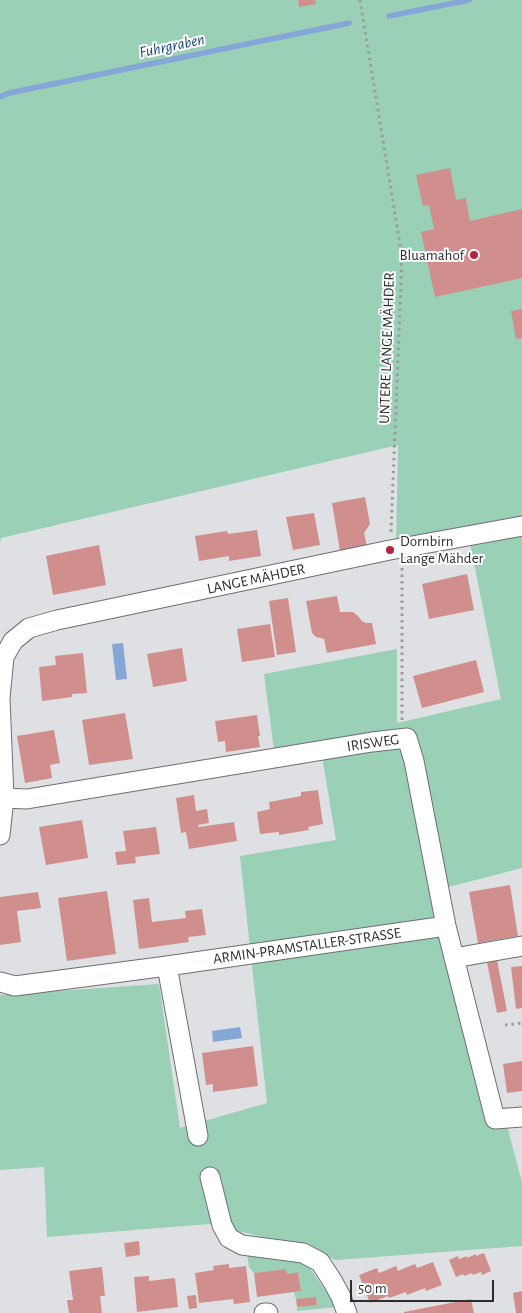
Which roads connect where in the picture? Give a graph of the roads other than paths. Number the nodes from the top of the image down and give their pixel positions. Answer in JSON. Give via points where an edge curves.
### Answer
{"nodes":[{"id":1,"x":522,"y":526,"type":"edge"},
{"id":2,"x":2,"y":658,"type":"edge"},
{"id":3,"x":4,"y":798,"type":"junction"},
{"id":4,"x":0,"y":835,"type":"edge"},
{"id":5,"x":446,"y":926,"type":"junction"},
{"id":6,"x":522,"y":946,"type":"edge"},
{"id":7,"x":454,"y":958,"type":"junction"},
{"id":8,"x":167,"y":966,"type":"junction"},
{"id":9,"x":0,"y":982,"type":"edge"},
{"id":10,"x":513,"y":1118,"type":"edge"},
{"id":11,"x":198,"y":1136,"type":"dead end"},
{"id":12,"x":210,"y":1177,"type":"dead end"},
{"id":13,"x":348,"y":1313,"type":"edge"}],
"edges":[{"from":1,"to":2,"type":"street","name":"LANGE MÄHDER","via":[[66,618],[29,628],[13,641]]},
{"from":2,"to":3,"type":"street","name":"LANGE MÄHDER","via":[[0,698]]},
{"from":3,"to":4,"type":"street","name":"LANGE MÄHDER"},
{"from":3,"to":5,"type":"street","name":"IRISWEG","via":[[27,799],[407,738]]},
{"from":5,"to":7,"type":"street","name":"IRISWEG"},
{"from":5,"to":8,"type":"street","name":"ARMIN-PRAMSTALLER-STRASSE"},
{"from":6,"to":7,"type":"street"},
{"from":7,"to":10,"type":"street","name":"IRISWEG","via":[[495,1119]]},
{"from":8,"to":9,"type":"street","name":"ARMIN-PRAMSTALLER-STRASSE","via":[[15,986]]},
{"from":8,"to":11,"type":"street"},
{"from":12,"to":13,"type":"street","via":[[222,1225],[229,1238],[242,1245],[303,1253],[320,1262]]}]}
